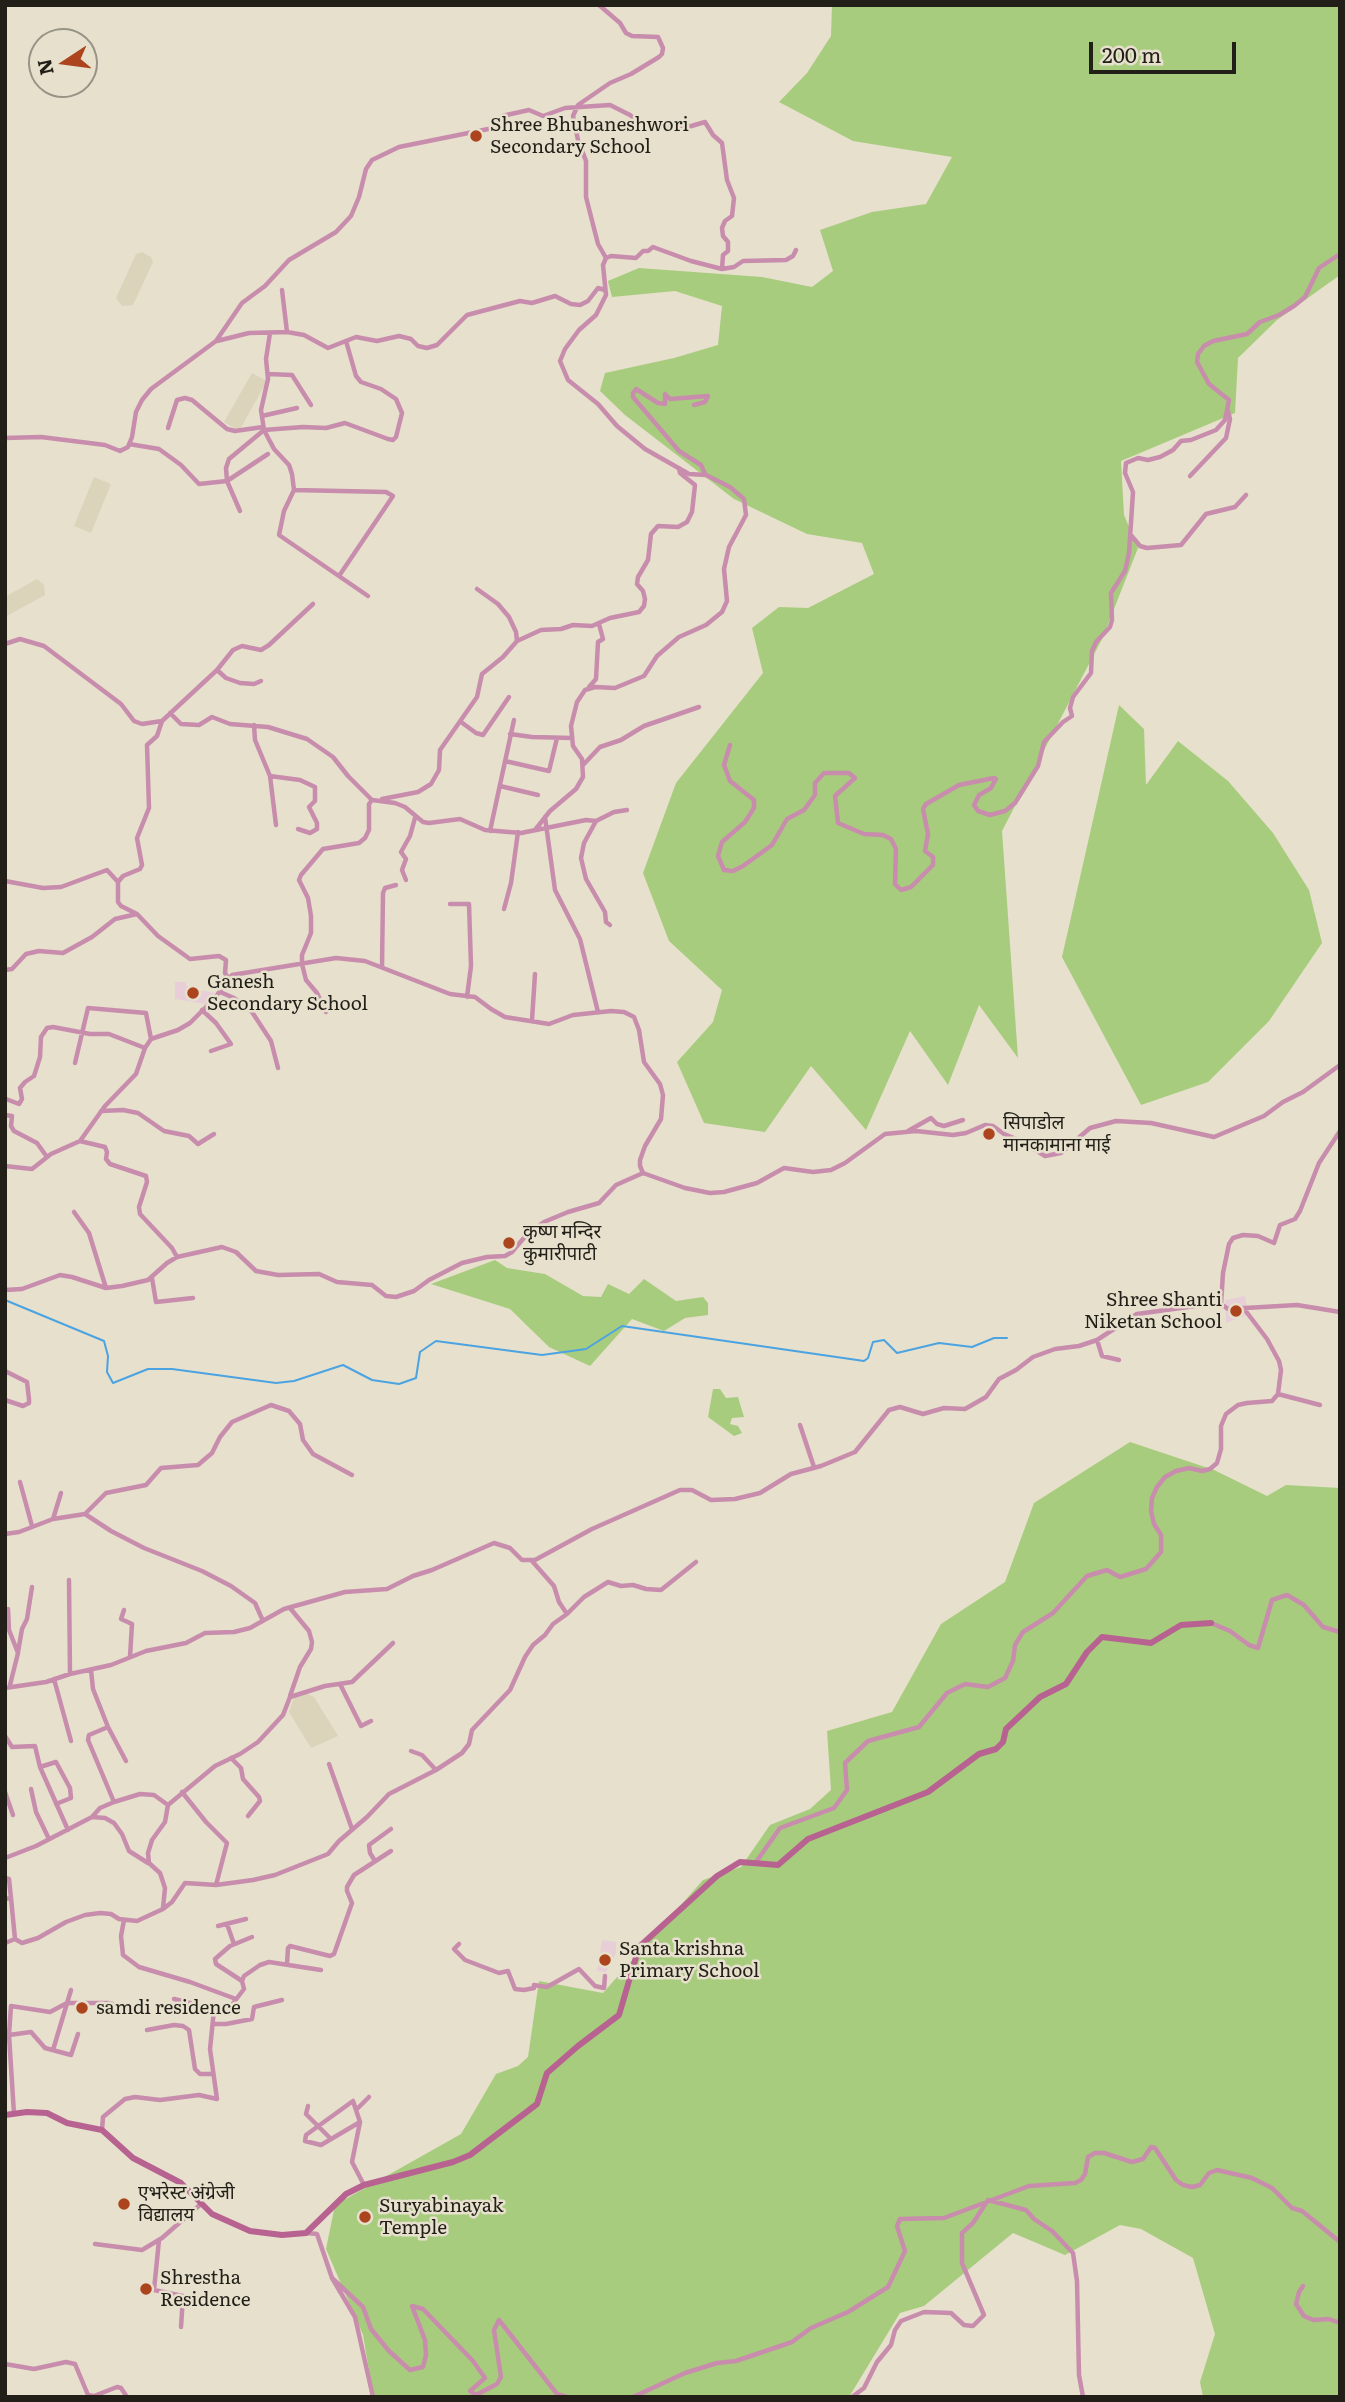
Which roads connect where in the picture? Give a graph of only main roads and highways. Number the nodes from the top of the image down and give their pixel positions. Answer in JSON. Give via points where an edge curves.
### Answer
{"nodes":[{"id":1,"x":1211,"y":1623,"type":"road end"},
{"id":2,"x":5,"y":2115,"type":"edge"}],
"edges":[{"from":1,"to":2,"type":"main road","via":[[1181,1625],[1151,1643],[1102,1637],[1066,1684],[1040,1696],[1006,1729],[996,1749],[979,1754],[928,1792],[808,1839],[778,1865],[740,1862],[717,1875],[639,1947],[619,2015],[547,2073],[537,2104],[470,2155],[346,2194],[306,2233],[250,2231],[212,2214],[181,2183],[133,2158],[102,2130],[66,2123],[47,2113]]}]}
